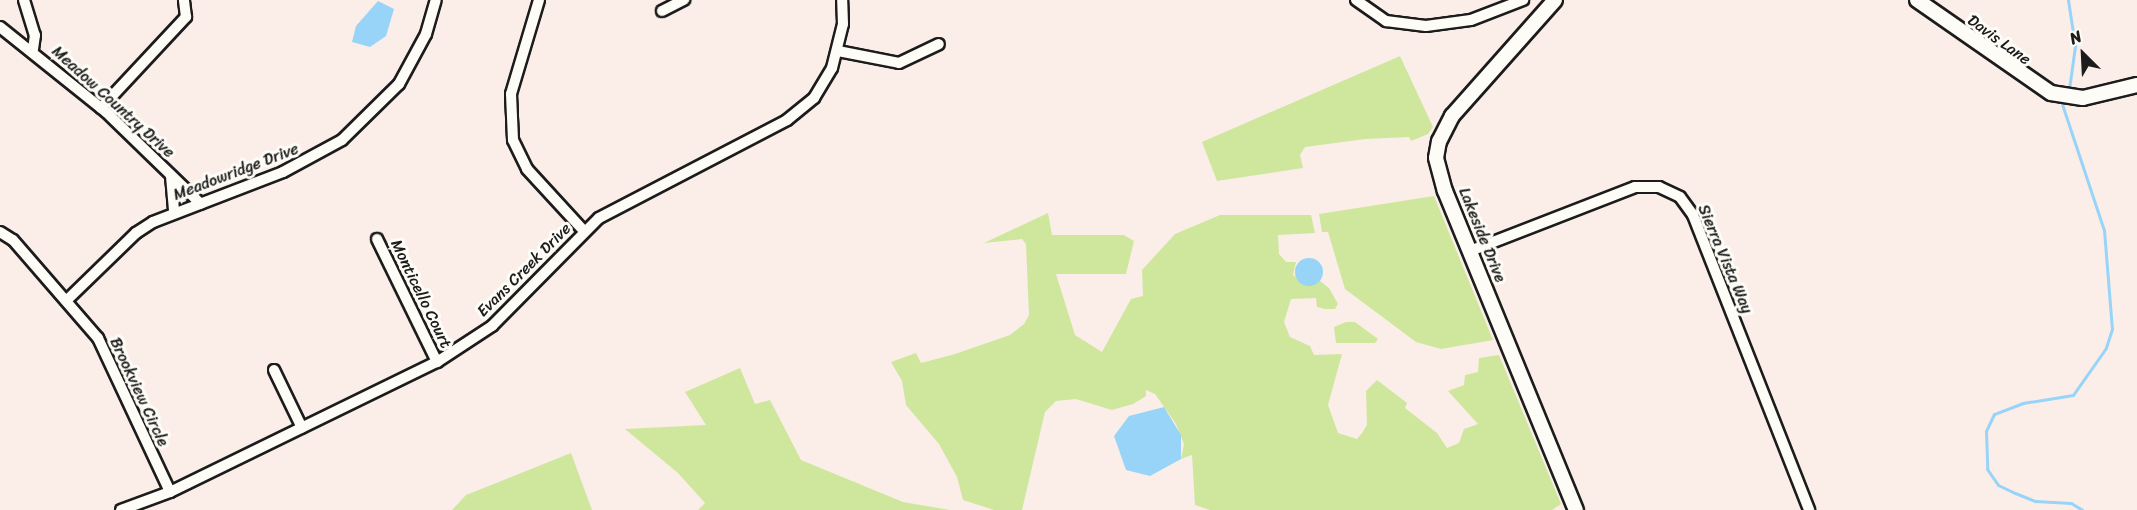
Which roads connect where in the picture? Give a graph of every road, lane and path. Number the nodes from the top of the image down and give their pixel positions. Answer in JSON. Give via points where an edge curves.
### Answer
{"nodes":[{"id":1,"x":24,"y":0,"type":"edge"},
{"id":2,"x":184,"y":0,"type":"edge"},
{"id":3,"x":436,"y":0,"type":"edge"},
{"id":4,"x":539,"y":0,"type":"edge"},
{"id":5,"x":684,"y":0,"type":"edge"},
{"id":6,"x":842,"y":0,"type":"edge"},
{"id":7,"x":1356,"y":0,"type":"edge"},
{"id":8,"x":1523,"y":0,"type":"edge"},
{"id":9,"x":1555,"y":0,"type":"edge"},
{"id":10,"x":1917,"y":0,"type":"edge"},
{"id":11,"x":662,"y":11,"type":"dead end"},
{"id":12,"x":0,"y":27,"type":"edge"},
{"id":13,"x":939,"y":45,"type":"dead end"},
{"id":14,"x":33,"y":50,"type":"junction"},
{"id":15,"x":837,"y":51,"type":"junction"},
{"id":16,"x":2137,"y":85,"type":"edge"},
{"id":17,"x":101,"y":108,"type":"junction"},
{"id":18,"x":171,"y":176,"type":"junction"},
{"id":19,"x":201,"y":204,"type":"junction"},
{"id":20,"x":174,"y":212,"type":"junction"},
{"id":21,"x":584,"y":231,"type":"junction"},
{"id":22,"x":0,"y":232,"type":"edge"},
{"id":23,"x":377,"y":239,"type":"dead end"},
{"id":24,"x":1470,"y":251,"type":"junction"},
{"id":25,"x":67,"y":300,"type":"junction"},
{"id":26,"x":437,"y":362,"type":"junction"},
{"id":27,"x":274,"y":370,"type":"dead end"},
{"id":28,"x":302,"y":428,"type":"junction"},
{"id":29,"x":170,"y":492,"type":"junction"},
{"id":30,"x":121,"y":510,"type":"edge"},
{"id":31,"x":1575,"y":510,"type":"edge"},
{"id":32,"x":1809,"y":510,"type":"edge"}],
"edges":[{"from":1,"to":14,"type":"street","name":"Meadow Country Drive","via":[[35,35]]},
{"from":2,"to":17,"type":"street","via":[[186,17]]},
{"from":3,"to":19,"type":"street","name":"Meadowridge Drive","via":[[426,34],[399,84],[363,122],[299,165]]},
{"from":4,"to":21,"type":"street","via":[[511,94],[510,124],[527,169]]},
{"from":5,"to":11,"type":"street"},
{"from":6,"to":15,"type":"street","name":"Evans Creek Drive"},
{"from":7,"to":8,"type":"street","via":[[1386,21],[1416,26],[1471,20]]},
{"from":9,"to":24,"type":"street","name":"Lakeside Drive","via":[[1461,105],[1439,141],[1441,178]]},
{"from":10,"to":16,"type":"street","name":"Davis Lane","via":[[2051,93],[2084,98]]},
{"from":12,"to":14,"type":"street","name":"Meadow Country Drive"},
{"from":13,"to":15,"type":"street","via":[[899,63]]},
{"from":14,"to":17,"type":"street","name":"Meadow Country Drive"},
{"from":15,"to":21,"type":"street","name":"Evans Creek Drive","via":[[824,83],[787,120],[616,207]]},
{"from":17,"to":18,"type":"street","name":"Meadow Country Drive","via":[[158,158]]},
{"from":18,"to":19,"type":"street","name":"Meadow Country Drive"},
{"from":18,"to":20,"type":"street","name":"Meadow Country Drive"},
{"from":19,"to":20,"type":"street","name":"Meadowridge Drive"},
{"from":20,"to":25,"type":"street","name":"Meadowridge Drive","via":[[136,233]]},
{"from":21,"to":26,"type":"street","name":"Evans Creek Drive","via":[[499,320]]},
{"from":22,"to":25,"type":"street","name":"Brookview Circle"},
{"from":23,"to":26,"type":"street","name":"Monticello Court"},
{"from":24,"to":31,"type":"street","name":"Lakeside Drive"},
{"from":24,"to":32,"type":"street","name":"Sierra Vista Way","via":[[1635,187],[1659,187],[1680,197],[1694,215]]},
{"from":25,"to":29,"type":"street","name":"Brookview Circle","via":[[111,360]]},
{"from":26,"to":28,"type":"street","name":"Evans Creek Drive"},
{"from":27,"to":28,"type":"street"},
{"from":28,"to":29,"type":"street","name":"Evans Creek Drive"},
{"from":29,"to":30,"type":"street","name":"Evans Creek Drive"}]}
